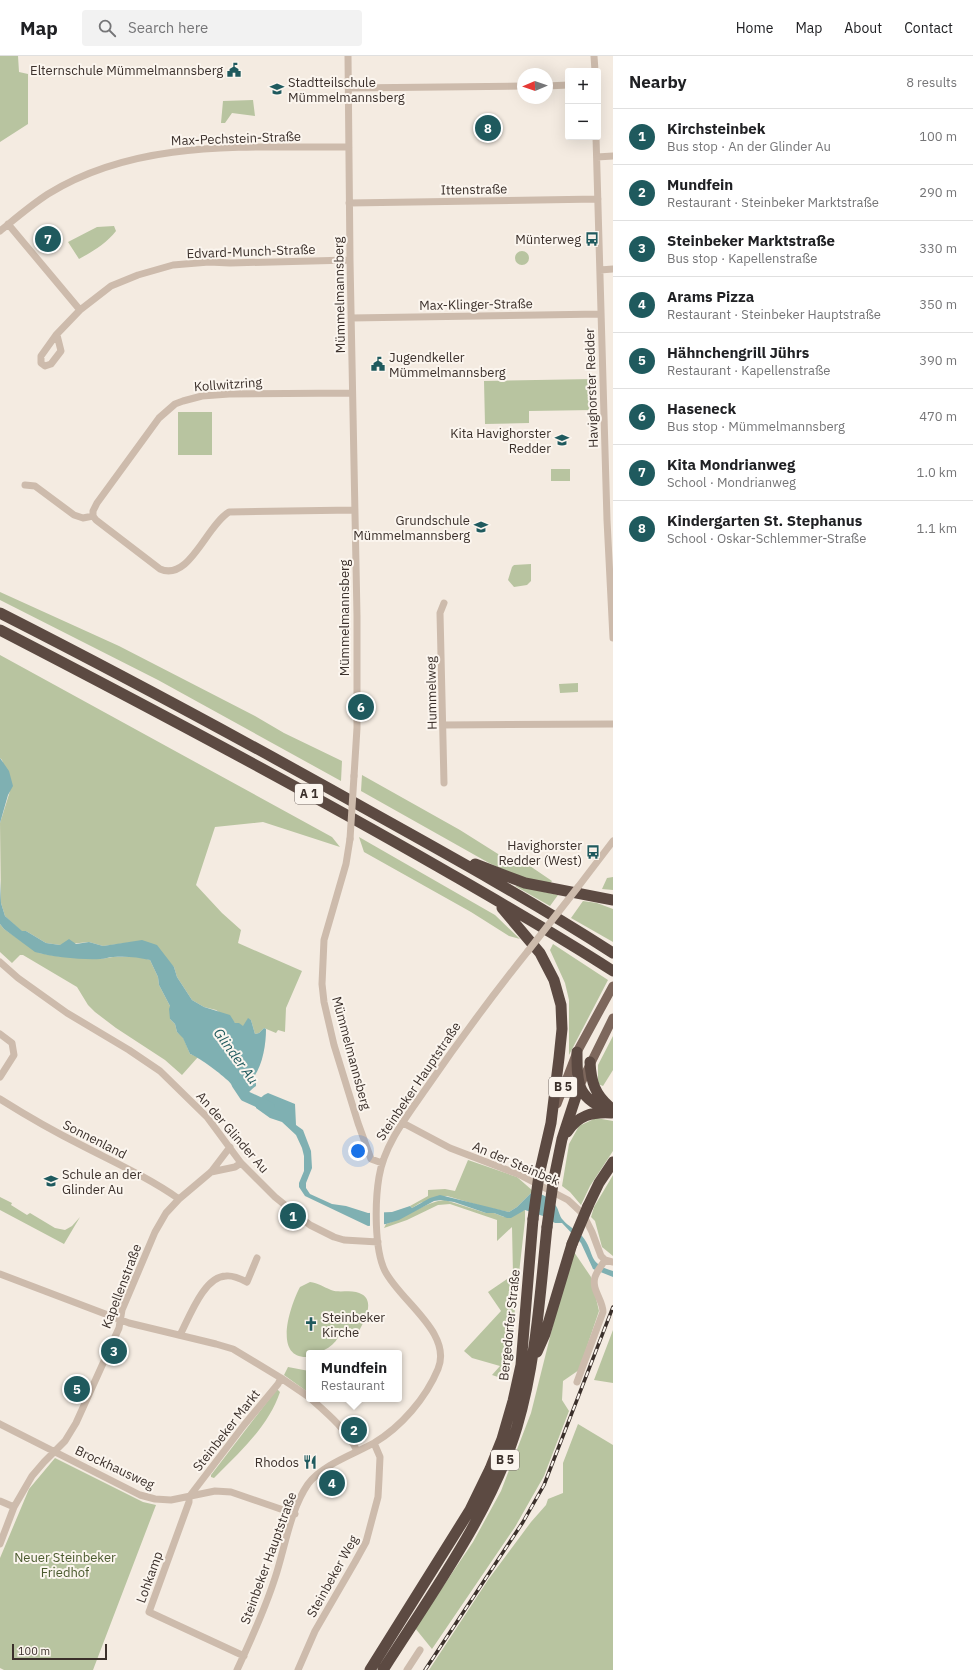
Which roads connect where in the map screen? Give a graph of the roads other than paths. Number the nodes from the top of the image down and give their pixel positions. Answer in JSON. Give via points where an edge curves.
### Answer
{"nodes":[{"id":1,"x":348,"y":56,"type":"edge"},
{"id":2,"x":594,"y":56,"type":"edge"},
{"id":3,"x":595,"y":68,"type":"edge"},
{"id":4,"x":565,"y":85,"type":"edge"},
{"id":5,"x":517,"y":86,"type":"edge"},
{"id":6,"x":553,"y":86,"type":"edge"},
{"id":7,"x":349,"y":88,"type":"junction"},
{"id":8,"x":596,"y":140,"type":"edge"},
{"id":9,"x":349,"y":147,"type":"junction"},
{"id":10,"x":596,"y":156,"type":"junction"},
{"id":11,"x":613,"y":156,"type":"edge"},
{"id":12,"x":598,"y":199,"type":"junction"},
{"id":13,"x":349,"y":203,"type":"junction"},
{"id":14,"x":8,"y":224,"type":"junction"},
{"id":15,"x":0,"y":231,"type":"edge"},
{"id":16,"x":350,"y":260,"type":"junction"},
{"id":17,"x":613,"y":269,"type":"edge"},
{"id":18,"x":600,"y":270,"type":"junction"},
{"id":19,"x":80,"y":310,"type":"junction"},
{"id":20,"x":601,"y":314,"type":"junction"},
{"id":21,"x":351,"y":318,"type":"junction"},
{"id":22,"x":56,"y":335,"type":"dead end"},
{"id":23,"x":352,"y":393,"type":"junction"},
{"id":24,"x":605,"y":430,"type":"junction"},
{"id":25,"x":613,"y":430,"type":"edge"},
{"id":26,"x":26,"y":485,"type":"dead end"},
{"id":27,"x":354,"y":510,"type":"junction"},
{"id":28,"x":93,"y":516,"type":"junction"},
{"id":29,"x":610,"y":520,"type":"edge"},
{"id":30,"x":444,"y":603,"type":"dead end"},
{"id":31,"x":0,"y":614,"type":"edge"},
{"id":32,"x":0,"y":630,"type":"edge"},
{"id":33,"x":613,"y":638,"type":"edge"},
{"id":34,"x":613,"y":724,"type":"edge"},
{"id":35,"x":444,"y":725,"type":"junction"},
{"id":36,"x":444,"y":783,"type":"dead end"},
{"id":37,"x":613,"y":841,"type":"edge"},
{"id":38,"x":445,"y":853,"type":"junction"},
{"id":39,"x":493,"y":898,"type":"junction"},
{"id":40,"x":613,"y":900,"type":"edge"},
{"id":41,"x":613,"y":953,"type":"edge"},
{"id":42,"x":0,"y":962,"type":"edge"},
{"id":43,"x":613,"y":970,"type":"edge"},
{"id":44,"x":613,"y":987,"type":"edge"},
{"id":45,"x":613,"y":1018,"type":"edge"},
{"id":46,"x":0,"y":1034,"type":"edge"},
{"id":47,"x":577,"y":1052,"type":"junction"},
{"id":48,"x":590,"y":1062,"type":"junction"},
{"id":49,"x":0,"y":1077,"type":"edge"},
{"id":50,"x":579,"y":1087,"type":"junction"},
{"id":51,"x":0,"y":1099,"type":"edge"},
{"id":52,"x":613,"y":1112,"type":"edge"},
{"id":53,"x":403,"y":1123,"type":"junction"},
{"id":54,"x":551,"y":1123,"type":"junction"},
{"id":55,"x":562,"y":1139,"type":"junction"},
{"id":56,"x":230,"y":1147,"type":"junction"},
{"id":57,"x":613,"y":1162,"type":"edge"},
{"id":58,"x":241,"y":1163,"type":"junction"},
{"id":59,"x":382,"y":1163,"type":"junction"},
{"id":60,"x":211,"y":1172,"type":"junction"},
{"id":61,"x":179,"y":1199,"type":"junction"},
{"id":62,"x":378,"y":1242,"type":"junction"},
{"id":63,"x":257,"y":1258,"type":"dead end"},
{"id":64,"x":613,"y":1262,"type":"edge"},
{"id":65,"x":603,"y":1263,"type":"junction"},
{"id":66,"x":0,"y":1274,"type":"edge"},
{"id":67,"x":120,"y":1320,"type":"junction"},
{"id":68,"x":180,"y":1335,"type":"junction"},
{"id":69,"x":532,"y":1364,"type":"junction"},
{"id":70,"x":281,"y":1378,"type":"junction"},
{"id":71,"x":577,"y":1382,"type":"dead end"},
{"id":72,"x":306,"y":1395,"type":"edge"},
{"id":73,"x":314,"y":1402,"type":"edge"},
{"id":74,"x":0,"y":1424,"type":"edge"},
{"id":75,"x":374,"y":1443,"type":"junction"},
{"id":76,"x":357,"y":1451,"type":"junction"},
{"id":77,"x":54,"y":1452,"type":"junction"},
{"id":78,"x":189,"y":1497,"type":"junction"},
{"id":79,"x":0,"y":1501,"type":"edge"},
{"id":80,"x":14,"y":1506,"type":"junction"},
{"id":81,"x":295,"y":1514,"type":"junction"},
{"id":82,"x":0,"y":1544,"type":"edge"},
{"id":83,"x":420,"y":1650,"type":"dead end"},
{"id":84,"x":244,"y":1656,"type":"junction"},
{"id":85,"x":238,"y":1670,"type":"edge"},
{"id":86,"x":298,"y":1670,"type":"edge"},
{"id":87,"x":370,"y":1670,"type":"edge"},
{"id":88,"x":383,"y":1670,"type":"edge"},
{"id":89,"x":407,"y":1670,"type":"edge"}],
"edges":[{"from":1,"to":7,"type":"street","name":"Mümmelmannsberg"},
{"from":2,"to":3,"type":"street"},
{"from":4,"to":6,"type":"street"},
{"from":5,"to":7,"type":"street"},
{"from":7,"to":9,"type":"street","name":"Mümmelmannsberg"},
{"from":8,"to":10,"type":"street","name":"Havighorster Redder"},
{"from":9,"to":13,"type":"street","name":"Mümmelmannsberg"},
{"from":9,"to":14,"type":"street","name":"Max-Pechstein-Straße","via":[[218,148],[136,158],[84,176],[55,190]]},
{"from":10,"to":11,"type":"street"},
{"from":10,"to":12,"type":"street","name":"Havighorster Redder"},
{"from":12,"to":13,"type":"street","name":"Ittenstraße"},
{"from":12,"to":18,"type":"street","name":"Havighorster Redder"},
{"from":13,"to":16,"type":"street","name":"Mümmelmannsberg"},
{"from":14,"to":15,"type":"street","name":"Max-Pechstein-Straße"},
{"from":14,"to":19,"type":"street"},
{"from":16,"to":19,"type":"street","name":"Edvard-Munch-Straße","via":[[173,265],[111,286]]},
{"from":16,"to":21,"type":"street","name":"Mümmelmannsberg"},
{"from":17,"to":18,"type":"street"},
{"from":18,"to":20,"type":"street","name":"Havighorster Redder"},
{"from":19,"to":22,"type":"street","name":"Edvard-Munch-Straße"},
{"from":20,"to":21,"type":"street","name":"Max-Klinger-Straße"},
{"from":20,"to":24,"type":"street","name":"Havighorster Redder"},
{"from":21,"to":23,"type":"street","name":"Mümmelmannsberg"},
{"from":23,"to":27,"type":"street","name":"Mümmelmannsberg"},
{"from":23,"to":28,"type":"street","name":"Kollwitzring","via":[[229,394],[202,396],[175,404],[159,418],[97,503]]},
{"from":24,"to":25,"type":"street"},
{"from":24,"to":29,"type":"street","name":"Havighorster Redder"},
{"from":26,"to":28,"type":"street","via":[[35,486],[74,515],[83,518]]},
{"from":27,"to":28,"type":"street","via":[[229,512],[220,518],[187,563],[179,569],[167,572]]},
{"from":27,"to":59,"type":"street","name":"Mümmelmannsberg","bridge":true,"via":[[357,728],[350,839],[346,864],[324,940],[322,984],[329,1023],[358,1123],[371,1158]]},
{"from":29,"to":33,"type":"street","name":"Havighorster Redder"},
{"from":30,"to":35,"type":"street","name":"Hummelweg","via":[[440,613]]},
{"from":31,"to":38,"type":"highway","number":"A 1","via":[[253,746]]},
{"from":32,"to":39,"type":"highway","number":"A 1","via":[[311,795]]},
{"from":34,"to":35,"type":"street"},
{"from":35,"to":36,"type":"street","name":"Hummelweg"},
{"from":37,"to":53,"type":"street","name":"Steinbeker Hauptstraße","bridge":true,"via":[[458,1041]]},
{"from":38,"to":40,"type":"highway","via":[[525,883]]},
{"from":38,"to":41,"type":"highway","number":"A 1"},
{"from":39,"to":43,"type":"highway","number":"A 1"},
{"from":39,"to":54,"type":"highway","via":[[540,952],[554,980],[561,1005],[562,1029]]},
{"from":42,"to":56,"type":"street","name":"An der Glinder Au","via":[[67,1013],[160,1071],[207,1117]]},
{"from":44,"to":47,"type":"main road","name":"Bergedorfer Straße","number":"B 5"},
{"from":45,"to":48,"type":"main road","name":"Bergedorfer Straße","number":"B 5"},
{"from":46,"to":49,"type":"street","via":[[12,1043],[14,1055]]},
{"from":47,"to":50,"type":"highway"},
{"from":47,"to":54,"type":"main road","name":"Bergedorfer Straße","number":"B 5"},
{"from":48,"to":50,"type":"main road","name":"Bergedorfer Straße","number":"B 5"},
{"from":48,"to":52,"type":"highway","via":[[596,1092]]},
{"from":50,"to":52,"type":"highway","via":[[592,1102]]},
{"from":50,"to":55,"type":"highway","name":"Bergedorfer Straße","number":"B 5"},
{"from":51,"to":61,"type":"street","name":"Sonnenland","via":[[52,1130],[150,1180]]},
{"from":52,"to":55,"type":"highway","via":[[581,1117]]},
{"from":53,"to":59,"type":"street","name":"Steinbeker Hauptstraße","via":[[386,1150]]},
{"from":53,"to":65,"type":"street","name":"An der Steinbek","via":[[450,1148],[518,1174],[568,1200],[583,1214]]},
{"from":54,"to":87,"type":"highway","name":"Bergedorfer Straße","number":"B 5","bridge":true,"via":[[539,1175],[533,1219],[520,1365],[502,1439],[470,1510]]},
{"from":55,"to":69,"type":"highway","name":"Bergedorfer Straße","number":"B 5","bridge":true,"via":[[553,1183]]},
{"from":56,"to":58,"type":"street","name":"An der Glinder Au"},
{"from":56,"to":60,"type":"street","name":"Kapellenstraße"},
{"from":57,"to":69,"type":"highway","bridge":true,"via":[[599,1182],[572,1244]]},
{"from":58,"to":60,"type":"street","name":"Kapellenstraße","via":[[235,1167]]},
{"from":58,"to":62,"type":"street","name":"An der Glinder Au","via":[[275,1197],[310,1225],[343,1240]]},
{"from":59,"to":62,"type":"street","name":"Steinbeker Hauptstraße","via":[[377,1186]]},
{"from":60,"to":61,"type":"street","name":"Kapellenstraße"},
{"from":61,"to":67,"type":"street","name":"Kapellenstraße","via":[[166,1213],[155,1232]]},
{"from":62,"to":75,"type":"street","name":"Steinbeker Hauptstraße","via":[[387,1275],[434,1333],[441,1353],[438,1368],[421,1399],[397,1426]]},
{"from":63,"to":68,"type":"street","via":[[248,1282],[228,1276],[218,1277],[208,1285]]},
{"from":64,"to":65,"type":"street"},
{"from":65,"to":71,"type":"street","via":[[594,1279],[603,1312]]},
{"from":66,"to":67,"type":"street"},
{"from":67,"to":68,"type":"street"},
{"from":67,"to":77,"type":"street","name":"Kapellenstraße","via":[[76,1423],[65,1441]]},
{"from":68,"to":70,"type":"street","via":[[234,1350]]},
{"from":69,"to":88,"type":"highway","name":"Bergedorfer Straße","number":"B 5","via":[[516,1429],[490,1492],[460,1549]]},
{"from":70,"to":72,"type":"street"},
{"from":70,"to":78,"type":"street","name":"Steinbeker Markt"},
{"from":73,"to":76,"type":"street","via":[[340,1427]]},
{"from":74,"to":77,"type":"street","name":"Brockhausweg"},
{"from":75,"to":76,"type":"street","name":"Steinbeker Hauptstraße"},
{"from":75,"to":86,"type":"street","name":"Steinbeker Weg","via":[[380,1457],[378,1497],[366,1542],[316,1631]]},
{"from":76,"to":81,"type":"street","name":"Steinbeker Hauptstraße","via":[[326,1468],[310,1482],[300,1498]]},
{"from":77,"to":78,"type":"street","name":"Brockhausweg","via":[[140,1495],[171,1500]]},
{"from":77,"to":80,"type":"street","name":"Kapellenstraße","via":[[32,1476]]},
{"from":78,"to":81,"type":"street","name":"Brockhausweg","via":[[215,1491],[231,1492]]},
{"from":78,"to":84,"type":"street","name":"Lohkamp","via":[[149,1612]]},
{"from":79,"to":80,"type":"street"},
{"from":80,"to":82,"type":"street","name":"Kapellenstraße"},
{"from":81,"to":84,"type":"street","name":"Steinbeker Hauptstraße","via":[[275,1578]]},
{"from":83,"to":89,"type":"street"},
{"from":84,"to":85,"type":"street","name":"Steinbeker Hauptstraße"}]}
